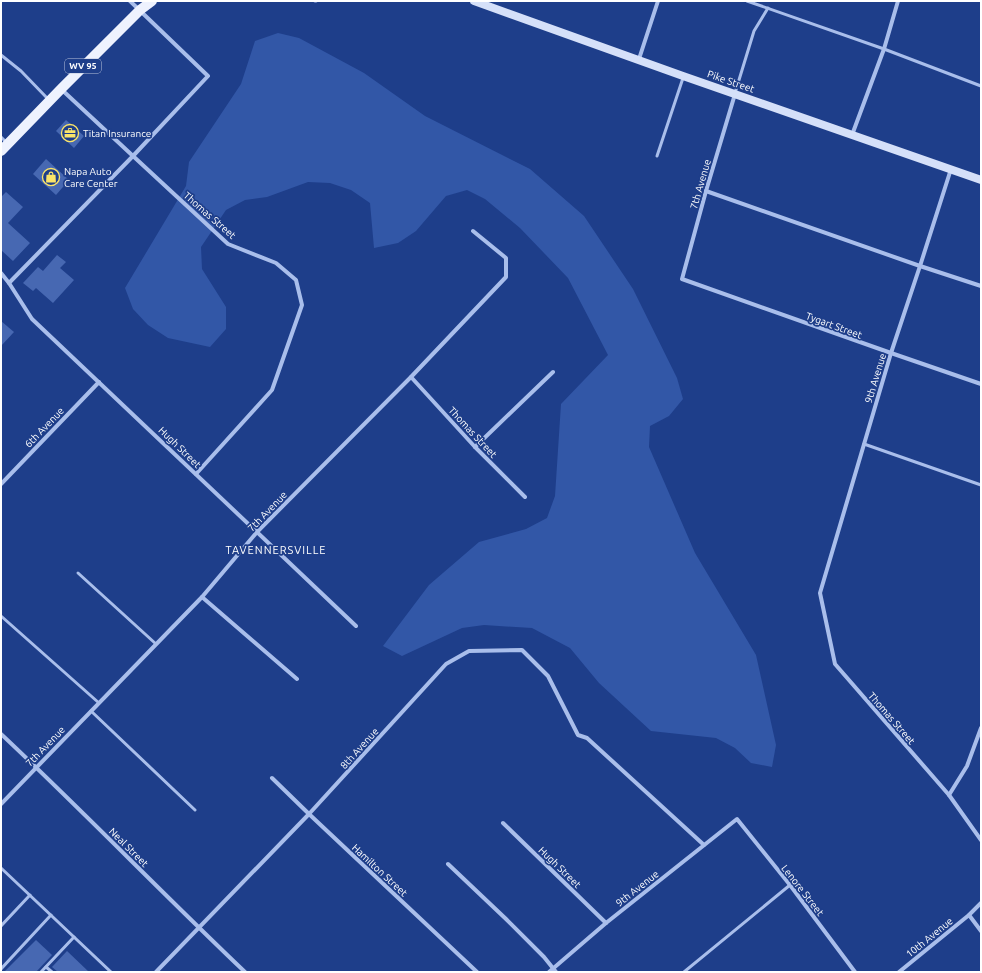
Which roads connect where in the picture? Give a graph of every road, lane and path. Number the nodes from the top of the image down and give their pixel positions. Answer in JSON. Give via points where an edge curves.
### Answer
{"nodes":[{"id":1,"x":130,"y":1,"type":"edge"},
{"id":2,"x":152,"y":1,"type":"edge"},
{"id":3,"x":474,"y":1,"type":"edge"},
{"id":4,"x":658,"y":1,"type":"edge"},
{"id":5,"x":747,"y":1,"type":"edge"},
{"id":6,"x":898,"y":1,"type":"edge"},
{"id":7,"x":768,"y":8,"type":"junction"},
{"id":8,"x":140,"y":10,"type":"junction"},
{"id":9,"x":884,"y":50,"type":"junction"},
{"id":10,"x":1,"y":55,"type":"edge"},
{"id":11,"x":639,"y":59,"type":"junction"},
{"id":12,"x":683,"y":76,"type":"junction"},
{"id":13,"x":981,"y":86,"type":"edge"},
{"id":14,"x":61,"y":89,"type":"junction"},
{"id":15,"x":735,"y":94,"type":"junction"},
{"id":16,"x":50,"y":101,"type":"junction"},
{"id":17,"x":852,"y":135,"type":"junction"},
{"id":18,"x":3,"y":144,"type":"edge"},
{"id":19,"x":133,"y":156,"type":"junction"},
{"id":20,"x":657,"y":156,"type":"dead end"},
{"id":21,"x":951,"y":169,"type":"junction"},
{"id":22,"x":981,"y":180,"type":"edge"},
{"id":23,"x":706,"y":192,"type":"junction"},
{"id":24,"x":473,"y":231,"type":"dead end"},
{"id":25,"x":920,"y":266,"type":"junction"},
{"id":26,"x":1,"y":274,"type":"edge"},
{"id":27,"x":682,"y":279,"type":"joint"},
{"id":28,"x":9,"y":283,"type":"junction"},
{"id":29,"x":981,"y":286,"type":"edge"},
{"id":30,"x":891,"y":353,"type":"junction"},
{"id":31,"x":553,"y":372,"type":"dead end"},
{"id":32,"x":411,"y":377,"type":"junction"},
{"id":33,"x":99,"y":382,"type":"junction"},
{"id":34,"x":981,"y":384,"type":"edge"},
{"id":35,"x":864,"y":444,"type":"junction"},
{"id":36,"x":475,"y":447,"type":"junction"},
{"id":37,"x":196,"y":474,"type":"junction"},
{"id":38,"x":1,"y":484,"type":"edge"},
{"id":39,"x":981,"y":485,"type":"edge"},
{"id":40,"x":525,"y":497,"type":"dead end"},
{"id":41,"x":257,"y":532,"type":"junction"},
{"id":42,"x":78,"y":573,"type":"dead end"},
{"id":43,"x":820,"y":593,"type":"joint"},
{"id":44,"x":202,"y":597,"type":"junction"},
{"id":45,"x":1,"y":616,"type":"edge"},
{"id":46,"x":356,"y":626,"type":"dead end"},
{"id":47,"x":156,"y":644,"type":"junction"},
{"id":48,"x":297,"y":679,"type":"dead end"},
{"id":49,"x":99,"y":703,"type":"junction"},
{"id":50,"x":91,"y":711,"type":"junction"},
{"id":51,"x":981,"y":728,"type":"edge"},
{"id":52,"x":1,"y":734,"type":"edge"},
{"id":53,"x":36,"y":767,"type":"junction"},
{"id":54,"x":272,"y":778,"type":"dead end"},
{"id":55,"x":949,"y":795,"type":"junction"},
{"id":56,"x":1,"y":804,"type":"edge"},
{"id":57,"x":195,"y":810,"type":"dead end"},
{"id":58,"x":309,"y":814,"type":"junction"},
{"id":59,"x":737,"y":819,"type":"joint"},
{"id":60,"x":503,"y":823,"type":"dead end"},
{"id":61,"x":981,"y":840,"type":"edge"},
{"id":62,"x":704,"y":845,"type":"junction"},
{"id":63,"x":448,"y":864,"type":"dead end"},
{"id":64,"x":1,"y":868,"type":"edge"},
{"id":65,"x":790,"y":885,"type":"junction"},
{"id":66,"x":30,"y":895,"type":"junction"},
{"id":67,"x":981,"y":903,"type":"edge"},
{"id":68,"x":51,"y":915,"type":"junction"},
{"id":69,"x":969,"y":915,"type":"junction"},
{"id":70,"x":606,"y":923,"type":"junction"},
{"id":71,"x":1,"y":926,"type":"edge"},
{"id":72,"x":199,"y":928,"type":"junction"},
{"id":73,"x":981,"y":931,"type":"edge"},
{"id":74,"x":74,"y":936,"type":"junction"},
{"id":75,"x":46,"y":967,"type":"junction"},
{"id":76,"x":1,"y":968,"type":"edge"},
{"id":77,"x":554,"y":970,"type":"edge"},
{"id":78,"x":41,"y":972,"type":"edge"},
{"id":79,"x":52,"y":972,"type":"edge"},
{"id":80,"x":111,"y":972,"type":"edge"},
{"id":81,"x":156,"y":972,"type":"edge"},
{"id":82,"x":245,"y":972,"type":"edge"},
{"id":83,"x":477,"y":972,"type":"edge"},
{"id":84,"x":548,"y":972,"type":"edge"},
{"id":85,"x":684,"y":972,"type":"edge"},
{"id":86,"x":855,"y":972,"type":"edge"},
{"id":87,"x":899,"y":972,"type":"edge"}],
"edges":[{"from":1,"to":8,"type":"street"},
{"from":2,"to":8,"type":"main road","number":"WV 95"},
{"from":3,"to":11,"type":"main road","name":"Pike Street"},
{"from":4,"to":11,"type":"street"},
{"from":5,"to":7,"type":"lane"},
{"from":6,"to":9,"type":"street"},
{"from":7,"to":9,"type":"lane"},
{"from":7,"to":15,"type":"lane","via":[[754,31]]},
{"from":8,"to":14,"type":"main road","number":"WV 95"},
{"from":8,"to":19,"type":"street","via":[[208,76]]},
{"from":9,"to":13,"type":"lane"},
{"from":9,"to":17,"type":"street"},
{"from":10,"to":16,"type":"lane","via":[[21,71]]},
{"from":11,"to":12,"type":"main road","name":"Pike Street"},
{"from":12,"to":15,"type":"main road","name":"Pike Street"},
{"from":12,"to":20,"type":"lane"},
{"from":14,"to":16,"type":"main road","number":"WV 95"},
{"from":14,"to":19,"type":"street","name":"Thomas Street"},
{"from":15,"to":17,"type":"main road","name":"Pike Street"},
{"from":15,"to":23,"type":"street","name":"7th Avenue"},
{"from":16,"to":18,"type":"main road","number":"WV 95"},
{"from":17,"to":21,"type":"main road","name":"Pike Street"},
{"from":19,"to":28,"type":"street"},
{"from":19,"to":37,"type":"street","name":"Thomas Street","via":[[228,244],[276,263],[296,280],[302,305],[272,390]]},
{"from":21,"to":22,"type":"main road","name":"Pike Street"},
{"from":21,"to":25,"type":"street","name":"9th Avenue"},
{"from":23,"to":25,"type":"street"},
{"from":23,"to":27,"type":"street","name":"7th Avenue"},
{"from":24,"to":32,"type":"street","name":"7th Avenue","via":[[506,258],[506,277]]},
{"from":25,"to":29,"type":"street"},
{"from":25,"to":30,"type":"street","name":"9th Avenue"},
{"from":26,"to":28,"type":"street","name":"Hugh Street"},
{"from":27,"to":30,"type":"street","name":"Tygart Street"},
{"from":28,"to":33,"type":"street","name":"Hugh Street","via":[[32,319]]},
{"from":30,"to":34,"type":"street","name":"Tygart Street"},
{"from":30,"to":35,"type":"street","name":"9th Avenue"},
{"from":31,"to":36,"type":"street"},
{"from":32,"to":36,"type":"street","name":"Thomas Street"},
{"from":32,"to":41,"type":"street","name":"7th Avenue"},
{"from":33,"to":37,"type":"street","name":"Hugh Street"},
{"from":33,"to":38,"type":"street","name":"6th Avenue"},
{"from":35,"to":39,"type":"lane"},
{"from":35,"to":43,"type":"street","name":"9th Avenue"},
{"from":36,"to":40,"type":"street","name":"Thomas Street"},
{"from":37,"to":41,"type":"street","name":"Hugh Street"},
{"from":41,"to":44,"type":"street","name":"7th Avenue"},
{"from":41,"to":46,"type":"street","name":"Hugh Street"},
{"from":42,"to":47,"type":"lane"},
{"from":43,"to":55,"type":"street","name":"Thomas Street","via":[[835,664]]},
{"from":44,"to":47,"type":"street","name":"7th Avenue"},
{"from":44,"to":48,"type":"street"},
{"from":45,"to":49,"type":"lane"},
{"from":47,"to":49,"type":"street","name":"7th Avenue"},
{"from":49,"to":50,"type":"street","name":"7th Avenue"},
{"from":50,"to":53,"type":"street","name":"7th Avenue"},
{"from":50,"to":57,"type":"lane"},
{"from":51,"to":55,"type":"street","via":[[967,766]]},
{"from":52,"to":53,"type":"street","name":"Neal Street"},
{"from":53,"to":56,"type":"street","name":"7th Avenue"},
{"from":53,"to":72,"type":"street","name":"Neal Street"},
{"from":54,"to":58,"type":"street","name":"Hamilton Street"},
{"from":55,"to":61,"type":"street","name":"Thomas Street"},
{"from":58,"to":62,"type":"street","name":"8th Avenue","via":[[446,664],[469,651],[522,650],[548,676],[578,735],[587,738]]},
{"from":58,"to":72,"type":"street","name":"8th Avenue"},
{"from":58,"to":83,"type":"street","name":"Hamilton Street"},
{"from":59,"to":62,"type":"street","name":"9th Avenue"},
{"from":59,"to":65,"type":"street","name":"Lenore Street"},
{"from":60,"to":70,"type":"street","name":"Hugh Street"},
{"from":62,"to":70,"type":"street","name":"9th Avenue"},
{"from":63,"to":77,"type":"street","via":[[544,957]]},
{"from":64,"to":66,"type":"lane"},
{"from":65,"to":85,"type":"lane"},
{"from":65,"to":86,"type":"street","name":"Lenore Street"},
{"from":66,"to":68,"type":"lane"},
{"from":66,"to":71,"type":"lane"},
{"from":67,"to":69,"type":"street"},
{"from":68,"to":74,"type":"lane"},
{"from":68,"to":76,"type":"lane"},
{"from":69,"to":73,"type":"street"},
{"from":69,"to":87,"type":"street","name":"10th Avenue"},
{"from":70,"to":77,"type":"street","name":"9th Avenue"},
{"from":72,"to":81,"type":"street","name":"8th Avenue"},
{"from":72,"to":82,"type":"street","name":"Neal Street"},
{"from":74,"to":75,"type":"lane"},
{"from":74,"to":80,"type":"lane"},
{"from":75,"to":78,"type":"lane"},
{"from":75,"to":79,"type":"lane"},
{"from":77,"to":84,"type":"street","name":"9th Avenue"}]}
